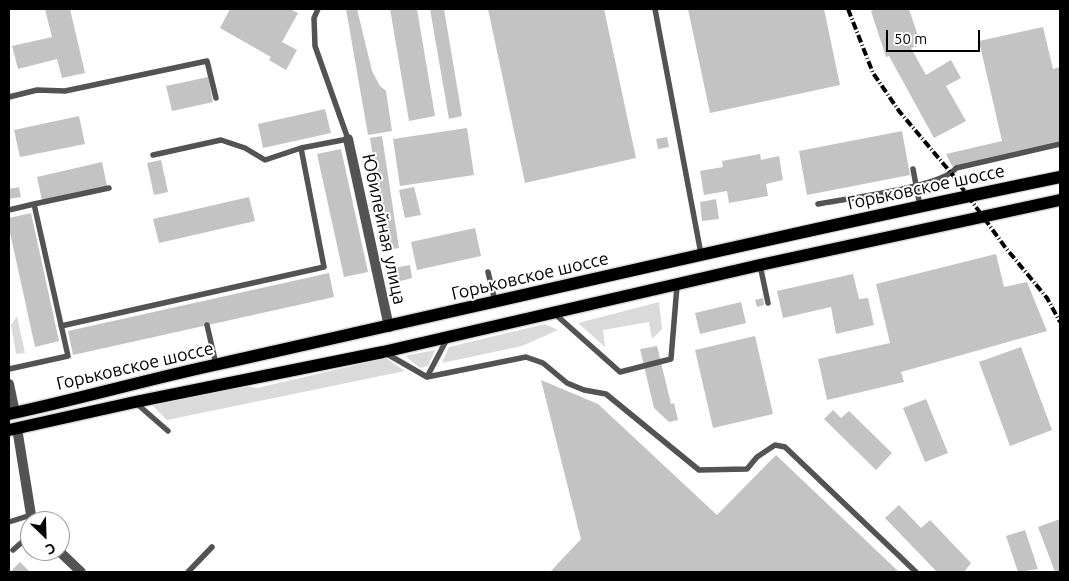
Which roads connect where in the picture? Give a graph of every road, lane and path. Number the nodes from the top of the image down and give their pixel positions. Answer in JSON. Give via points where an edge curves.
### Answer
{"nodes":[{"id":1,"x":318,"y":9,"type":"edge"},
{"id":2,"x":655,"y":9,"type":"edge"},
{"id":3,"x":9,"y":97,"type":"edge"},
{"id":4,"x":216,"y":98,"type":"dead end"},
{"id":5,"x":348,"y":139,"type":"junction"},
{"id":6,"x":1060,"y":144,"type":"edge"},
{"id":7,"x":301,"y":148,"type":"junction"},
{"id":8,"x":153,"y":155,"type":"dead end"},
{"id":9,"x":913,"y":169,"type":"dead end"},
{"id":10,"x":1060,"y":177,"type":"edge"},
{"id":11,"x":916,"y":186,"type":"junction"},
{"id":12,"x":109,"y":188,"type":"dead end"},
{"id":13,"x":1060,"y":200,"type":"edge"},
{"id":14,"x":34,"y":204,"type":"junction"},
{"id":15,"x":818,"y":204,"type":"dead end"},
{"id":16,"x":920,"y":206,"type":"junction"},
{"id":17,"x":9,"y":210,"type":"edge"},
{"id":18,"x":701,"y":254,"type":"junction"},
{"id":19,"x":760,"y":265,"type":"junction"},
{"id":20,"x":488,"y":272,"type":"dead end"},
{"id":21,"x":677,"y":286,"type":"junction"},
{"id":22,"x":495,"y":303,"type":"junction"},
{"id":23,"x":768,"y":303,"type":"dead end"},
{"id":24,"x":554,"y":312,"type":"junction"},
{"id":25,"x":208,"y":325,"type":"dead end"},
{"id":26,"x":61,"y":326,"type":"junction"},
{"id":27,"x":389,"y":327,"type":"junction"},
{"id":28,"x":448,"y":337,"type":"junction"},
{"id":29,"x":383,"y":352,"type":"junction"},
{"id":30,"x":216,"y":364,"type":"junction"},
{"id":31,"x":9,"y":369,"type":"edge"},
{"id":32,"x":427,"y":377,"type":"junction"},
{"id":33,"x":9,"y":384,"type":"edge"},
{"id":34,"x":135,"y":402,"type":"junction"},
{"id":35,"x":12,"y":413,"type":"edge"},
{"id":36,"x":13,"y":429,"type":"edge"},
{"id":37,"x":168,"y":431,"type":"dead end"},
{"id":38,"x":31,"y":511,"type":"edge"},
{"id":39,"x":20,"y":544,"type":"edge"},
{"id":40,"x":212,"y":547,"type":"dead end"},
{"id":41,"x":13,"y":550,"type":"dead end"},
{"id":42,"x":69,"y":561,"type":"edge"},
{"id":43,"x":81,"y":572,"type":"edge"},
{"id":44,"x":188,"y":572,"type":"edge"},
{"id":45,"x":916,"y":572,"type":"edge"}],
"edges":[{"from":1,"to":5,"type":"lane","via":[[314,18],[315,46]]},
{"from":2,"to":18,"type":"lane"},
{"from":3,"to":4,"type":"lane","via":[[37,90],[65,91],[207,61]]},
{"from":5,"to":7,"type":"lane"},
{"from":5,"to":27,"type":"street","name":"Юбилейная улица"},
{"from":6,"to":11,"type":"lane","via":[[956,168],[952,174]]},
{"from":7,"to":8,"type":"lane","via":[[265,160],[245,148],[221,140]]},
{"from":7,"to":26,"type":"lane","via":[[324,267],[202,298]]},
{"from":9,"to":11,"type":"lane"},
{"from":10,"to":16,"type":"main road","name":"Горьковское шоссе"},
{"from":11,"to":15,"type":"lane"},
{"from":11,"to":16,"type":"lane"},
{"from":12,"to":14,"type":"lane"},
{"from":13,"to":19,"type":"main road","name":"Горьковское шоссе"},
{"from":14,"to":17,"type":"lane"},
{"from":14,"to":26,"type":"lane"},
{"from":16,"to":18,"type":"main road","name":"Горьковское шоссе"},
{"from":18,"to":22,"type":"main road","name":"Горьковское шоссе"},
{"from":19,"to":21,"type":"main road","name":"Горьковское шоссе"},
{"from":19,"to":23,"type":"lane"},
{"from":20,"to":22,"type":"lane"},
{"from":21,"to":24,"type":"main road","name":"Горьковское шоссе"},
{"from":21,"to":24,"type":"lane","via":[[671,359],[620,372]]},
{"from":22,"to":27,"type":"main road","name":"Горьковское шоссе"},
{"from":24,"to":28,"type":"main road","name":"Горьковское шоссе"},
{"from":25,"to":30,"type":"lane"},
{"from":26,"to":31,"type":"lane","via":[[68,356]]},
{"from":27,"to":30,"type":"main road","name":"Горьковское шоссе"},
{"from":28,"to":29,"type":"main road","name":"Горьковское шоссе"},
{"from":28,"to":32,"type":"lane"},
{"from":29,"to":32,"type":"lane"},
{"from":29,"to":34,"type":"main road","name":"Горьковское шоссе"},
{"from":30,"to":35,"type":"main road","name":"Горьковское шоссе"},
{"from":32,"to":45,"type":"lane","via":[[526,357],[543,363],[567,383],[606,394],[699,470],[747,469],[757,457],[775,445],[785,448]]},
{"from":33,"to":35,"type":"street"},
{"from":34,"to":36,"type":"main road","name":"Горьковское шоссе"},
{"from":34,"to":37,"type":"lane"},
{"from":36,"to":38,"type":"street"},
{"from":39,"to":41,"type":"lane"},
{"from":40,"to":44,"type":"lane"},
{"from":42,"to":43,"type":"street"}]}
